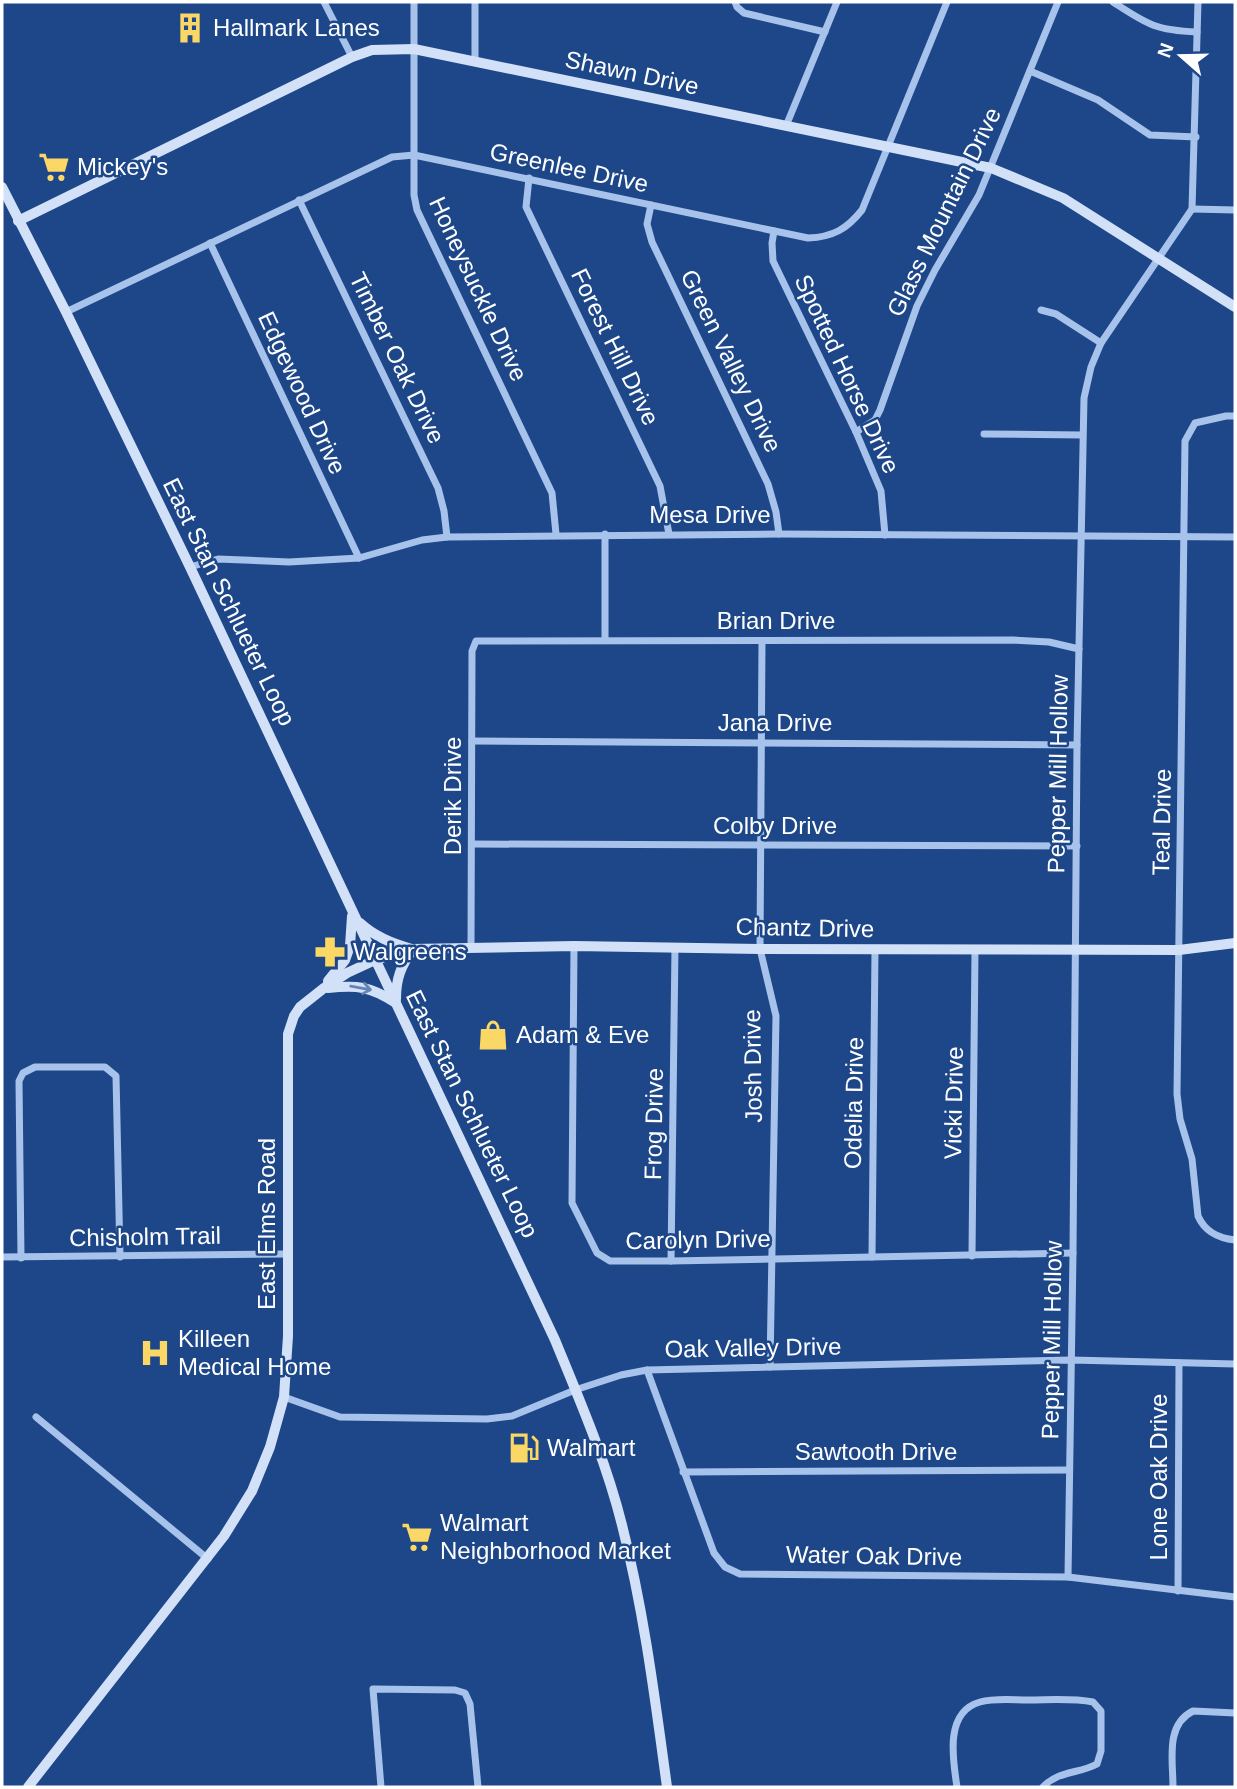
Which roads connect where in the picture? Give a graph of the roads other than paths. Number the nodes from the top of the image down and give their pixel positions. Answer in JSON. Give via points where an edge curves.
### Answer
{"nodes":[{"id":1,"x":324,"y":2,"type":"edge"},
{"id":2,"x":414,"y":2,"type":"edge"},
{"id":3,"x":475,"y":2,"type":"edge"},
{"id":4,"x":735,"y":2,"type":"edge"},
{"id":5,"x":836,"y":2,"type":"edge"},
{"id":6,"x":947,"y":2,"type":"edge"},
{"id":7,"x":1058,"y":2,"type":"edge"},
{"id":8,"x":1112,"y":2,"type":"edge"},
{"id":9,"x":1198,"y":2,"type":"edge"},
{"id":10,"x":825,"y":32,"type":"junction"},
{"id":11,"x":1197,"y":32,"type":"junction"},
{"id":12,"x":414,"y":49,"type":"junction"},
{"id":13,"x":352,"y":57,"type":"junction"},
{"id":14,"x":475,"y":62,"type":"junction"},
{"id":15,"x":1030,"y":71,"type":"junction"},
{"id":16,"x":786,"y":126,"type":"junction"},
{"id":17,"x":1195,"y":137,"type":"junction"},
{"id":18,"x":887,"y":148,"type":"junction"},
{"id":19,"x":414,"y":155,"type":"junction"},
{"id":20,"x":991,"y":168,"type":"junction"},
{"id":21,"x":529,"y":178,"type":"junction"},
{"id":22,"x":2,"y":187,"type":"edge"},
{"id":23,"x":299,"y":200,"type":"junction"},
{"id":24,"x":651,"y":205,"type":"junction"},
{"id":25,"x":1192,"y":209,"type":"junction"},
{"id":26,"x":1235,"y":210,"type":"edge"},
{"id":27,"x":18,"y":221,"type":"junction"},
{"id":28,"x":774,"y":231,"type":"junction"},
{"id":29,"x":210,"y":243,"type":"junction"},
{"id":30,"x":1158,"y":258,"type":"junction"},
{"id":31,"x":1235,"y":307,"type":"edge"},
{"id":32,"x":1041,"y":310,"type":"dead end"},
{"id":33,"x":66,"y":312,"type":"junction"},
{"id":34,"x":1101,"y":343,"type":"junction"},
{"id":35,"x":1235,"y":416,"type":"edge"},
{"id":36,"x":856,"y":432,"type":"junction"},
{"id":37,"x":984,"y":434,"type":"dead end"},
{"id":38,"x":1082,"y":435,"type":"junction"},
{"id":39,"x":556,"y":534,"type":"junction"},
{"id":40,"x":605,"y":534,"type":"junction"},
{"id":41,"x":669,"y":534,"type":"junction"},
{"id":42,"x":779,"y":534,"type":"junction"},
{"id":43,"x":885,"y":535,"type":"junction"},
{"id":44,"x":1081,"y":536,"type":"junction"},
{"id":45,"x":1184,"y":536,"type":"junction"},
{"id":46,"x":447,"y":537,"type":"junction"},
{"id":47,"x":1235,"y":537,"type":"edge"},
{"id":48,"x":359,"y":558,"type":"junction"},
{"id":49,"x":190,"y":567,"type":"junction"},
{"id":50,"x":606,"y":639,"type":"junction"},
{"id":51,"x":762,"y":641,"type":"junction"},
{"id":52,"x":474,"y":644,"type":"joint"},
{"id":53,"x":1079,"y":649,"type":"junction"},
{"id":54,"x":472,"y":741,"type":"junction"},
{"id":55,"x":761,"y":743,"type":"junction"},
{"id":56,"x":1077,"y":745,"type":"junction"},
{"id":57,"x":472,"y":844,"type":"junction"},
{"id":58,"x":761,"y":845,"type":"junction"},
{"id":59,"x":1077,"y":846,"type":"junction"},
{"id":60,"x":354,"y":916,"type":"junction"},
{"id":61,"x":1235,"y":943,"type":"edge"},
{"id":62,"x":574,"y":946,"type":"junction"},
{"id":63,"x":676,"y":947,"type":"junction"},
{"id":64,"x":471,"y":948,"type":"junction"},
{"id":65,"x":413,"y":949,"type":"junction"},
{"id":66,"x":760,"y":949,"type":"junction"},
{"id":67,"x":1076,"y":949,"type":"junction"},
{"id":68,"x":875,"y":950,"type":"junction"},
{"id":69,"x":975,"y":950,"type":"junction"},
{"id":70,"x":1179,"y":950,"type":"junction"},
{"id":71,"x":375,"y":960,"type":"junction"},
{"id":72,"x":324,"y":988,"type":"junction"},
{"id":73,"x":396,"y":1003,"type":"junction"},
{"id":74,"x":1235,"y":1240,"type":"edge"},
{"id":75,"x":1073,"y":1253,"type":"junction"},
{"id":76,"x":288,"y":1254,"type":"junction"},
{"id":77,"x":972,"y":1256,"type":"junction"},
{"id":78,"x":2,"y":1257,"type":"edge"},
{"id":79,"x":120,"y":1257,"type":"junction"},
{"id":80,"x":872,"y":1257,"type":"junction"},
{"id":81,"x":21,"y":1258,"type":"junction"},
{"id":82,"x":773,"y":1258,"type":"junction"},
{"id":83,"x":671,"y":1261,"type":"junction"},
{"id":84,"x":1071,"y":1360,"type":"junction"},
{"id":85,"x":1179,"y":1363,"type":"junction"},
{"id":86,"x":1235,"y":1364,"type":"edge"},
{"id":87,"x":770,"y":1367,"type":"junction"},
{"id":88,"x":647,"y":1370,"type":"junction"},
{"id":89,"x":576,"y":1390,"type":"junction"},
{"id":90,"x":284,"y":1397,"type":"junction"},
{"id":91,"x":36,"y":1417,"type":"dead end"},
{"id":92,"x":1069,"y":1470,"type":"junction"},
{"id":93,"x":682,"y":1472,"type":"junction"},
{"id":94,"x":208,"y":1559,"type":"junction"},
{"id":95,"x":1068,"y":1577,"type":"junction"},
{"id":96,"x":1178,"y":1591,"type":"junction"},
{"id":97,"x":1235,"y":1597,"type":"edge"},
{"id":98,"x":1235,"y":1713,"type":"edge"},
{"id":99,"x":28,"y":1787,"type":"edge"},
{"id":100,"x":381,"y":1787,"type":"edge"},
{"id":101,"x":478,"y":1787,"type":"edge"},
{"id":102,"x":667,"y":1787,"type":"edge"},
{"id":103,"x":957,"y":1787,"type":"edge"},
{"id":104,"x":1044,"y":1787,"type":"edge"},
{"id":105,"x":1172,"y":1787,"type":"edge"}],
"edges":[{"from":1,"to":13,"type":"street"},
{"from":2,"to":12,"type":"street","name":"Honeysuckle Drive"},
{"from":3,"to":14,"type":"street"},
{"from":4,"to":10,"type":"street","via":[[744,13]]},
{"from":5,"to":10,"type":"street"},
{"from":6,"to":18,"type":"street","name":"Greenlee Drive"},
{"from":7,"to":15,"type":"street","name":"Glass Mountain Drive"},
{"from":8,"to":11,"type":"street","via":[[1158,28]]},
{"from":9,"to":11,"type":"street"},
{"from":10,"to":16,"type":"street"},
{"from":11,"to":17,"type":"street"},
{"from":12,"to":13,"type":"main road","name":"Shawn Drive","via":[[380,49]]},
{"from":12,"to":14,"type":"main road","name":"Shawn Drive"},
{"from":12,"to":19,"type":"street","name":"Honeysuckle Drive"},
{"from":13,"to":27,"type":"main road","name":"Shawn Drive"},
{"from":14,"to":16,"type":"main road","name":"Shawn Drive"},
{"from":15,"to":17,"type":"street","via":[[1098,100],[1150,135]]},
{"from":15,"to":20,"type":"street","name":"Glass Mountain Drive"},
{"from":16,"to":18,"type":"main road","name":"Shawn Drive"},
{"from":17,"to":25,"type":"street"},
{"from":18,"to":20,"type":"main road","name":"Shawn Drive"},
{"from":18,"to":28,"type":"street","name":"Greenlee Drive","via":[[862,210],[845,228],[808,238]]},
{"from":19,"to":21,"type":"street","name":"Greenlee Drive"},
{"from":19,"to":23,"type":"street","name":"Greenlee Drive","via":[[392,157]]},
{"from":19,"to":39,"type":"street","name":"Honeysuckle Drive","via":[[417,210],[552,493]]},
{"from":20,"to":30,"type":"main road","name":"Shawn Drive","via":[[1063,198]]},
{"from":20,"to":36,"type":"street","name":"Glass Mountain Drive","via":[[925,289],[875,420]]},
{"from":21,"to":24,"type":"street","name":"Greenlee Drive"},
{"from":21,"to":41,"type":"street","name":"Forest Hill Drive","via":[[526,207],[660,486]]},
{"from":22,"to":27,"type":"main road","name":"East Stan Schlueter Loop"},
{"from":23,"to":29,"type":"street","name":"Greenlee Drive"},
{"from":23,"to":46,"type":"street","name":"Timber Oak Drive","via":[[438,488]]},
{"from":24,"to":28,"type":"street","name":"Greenlee Drive"},
{"from":24,"to":42,"type":"street","name":"Green Valley Drive","via":[[648,225],[652,242],[768,484]]},
{"from":25,"to":26,"type":"street"},
{"from":25,"to":30,"type":"street","name":"Pepper Mill Hollow"},
{"from":27,"to":33,"type":"main road","name":"East Stan Schlueter Loop"},
{"from":28,"to":36,"type":"street","name":"Spotted Horse Drive","via":[[773,261]]},
{"from":29,"to":33,"type":"street","name":"Greenlee Drive"},
{"from":29,"to":48,"type":"street","name":"Edgewood Drive"},
{"from":30,"to":31,"type":"main road","name":"Shawn Drive"},
{"from":30,"to":34,"type":"street","name":"Pepper Mill Hollow"},
{"from":32,"to":34,"type":"street","via":[[1056,314]]},
{"from":33,"to":49,"type":"main road","name":"East Stan Schlueter Loop"},
{"from":34,"to":38,"type":"street","name":"Pepper Mill Hollow","via":[[1087,382]]},
{"from":35,"to":45,"type":"street","name":"Teal Drive","via":[[1195,423],[1185,441]]},
{"from":36,"to":43,"type":"street","name":"Spotted Horse Drive","via":[[881,491]]},
{"from":37,"to":38,"type":"street"},
{"from":38,"to":44,"type":"street","name":"Pepper Mill Hollow"},
{"from":39,"to":40,"type":"street","name":"Mesa Drive"},
{"from":39,"to":46,"type":"street","name":"Mesa Drive"},
{"from":40,"to":41,"type":"street","name":"Mesa Drive"},
{"from":40,"to":50,"type":"street"},
{"from":41,"to":42,"type":"street","name":"Mesa Drive"},
{"from":42,"to":43,"type":"street","name":"Mesa Drive"},
{"from":43,"to":44,"type":"street","name":"Mesa Drive"},
{"from":44,"to":45,"type":"street","name":"Mesa Drive"},
{"from":44,"to":53,"type":"street","name":"Pepper Mill Hollow"},
{"from":45,"to":47,"type":"street","name":"Mesa Drive"},
{"from":45,"to":70,"type":"street","name":"Teal Drive"},
{"from":46,"to":48,"type":"street","name":"Mesa Drive"},
{"from":48,"to":49,"type":"street","name":"Mesa Drive","via":[[289,562],[218,559]]},
{"from":49,"to":60,"type":"main road","name":"East Stan Schlueter Loop"},
{"from":50,"to":51,"type":"street","name":"Brian Drive"},
{"from":50,"to":52,"type":"street","name":"Brian Drive"},
{"from":51,"to":53,"type":"street","name":"Brian Drive","via":[[1013,640]]},
{"from":51,"to":55,"type":"street","name":"Josh Drive"},
{"from":52,"to":54,"type":"street","name":"Derik Drive"},
{"from":53,"to":56,"type":"street","name":"Pepper Mill Hollow"},
{"from":54,"to":55,"type":"street","name":"Jana Drive"},
{"from":54,"to":57,"type":"street","name":"Derik Drive"},
{"from":55,"to":56,"type":"street","name":"Jana Drive"},
{"from":55,"to":58,"type":"street","name":"Josh Drive"},
{"from":56,"to":59,"type":"street","name":"Pepper Mill Hollow"},
{"from":57,"to":58,"type":"street","name":"Colby Drive"},
{"from":57,"to":64,"type":"street","name":"Derik Drive"},
{"from":58,"to":59,"type":"street","name":"Colby Drive"},
{"from":58,"to":66,"type":"street","name":"Josh Drive"},
{"from":59,"to":67,"type":"street","name":"Pepper Mill Hollow"},
{"from":60,"to":65,"type":"main road","via":[[368,931]]},
{"from":60,"to":71,"type":"main road","name":"East Stan Schlueter Loop"},
{"from":60,"to":72,"type":"main road","via":[[345,960]]},
{"from":61,"to":70,"type":"main road","name":"Chantz Drive"},
{"from":62,"to":63,"type":"main road","name":"Chantz Drive"},
{"from":62,"to":64,"type":"main road","name":"Chantz Drive"},
{"from":62,"to":83,"type":"street","name":"Carolyn Drive","via":[[572,1203],[597,1253],[610,1261]]},
{"from":63,"to":66,"type":"main road","name":"Chantz Drive"},
{"from":63,"to":83,"type":"street","name":"Frog Drive"},
{"from":64,"to":65,"type":"main road","name":"Chantz Drive"},
{"from":65,"to":71,"type":"main road","name":"Chantz Drive"},
{"from":65,"to":73,"type":"main road","via":[[396,980]]},
{"from":66,"to":68,"type":"main road","name":"Chantz Drive"},
{"from":66,"to":82,"type":"street","name":"Josh Drive","via":[[776,1016]]},
{"from":67,"to":69,"type":"main road","name":"Chantz Drive"},
{"from":67,"to":70,"type":"main road","name":"Chantz Drive"},
{"from":67,"to":75,"type":"street","name":"Pepper Mill Hollow"},
{"from":68,"to":69,"type":"main road","name":"Chantz Drive"},
{"from":68,"to":80,"type":"street","name":"Odelia Drive"},
{"from":69,"to":77,"type":"street","name":"Vicki Drive"},
{"from":70,"to":74,"type":"street","name":"Teal Drive","via":[[1177,1094],[1192,1160],[1198,1216],[1209,1232]]},
{"from":71,"to":72,"type":"main road","name":"East Elms Road"},
{"from":71,"to":73,"type":"main road","name":"East Stan Schlueter Loop"},
{"from":72,"to":73,"type":"main road","one_way":true,"via":[[361,986]]},
{"from":72,"to":76,"type":"main road","name":"East Elms Road","via":[[300,1007],[288,1034]]},
{"from":73,"to":89,"type":"main road","name":"East Stan Schlueter Loop"},
{"from":75,"to":77,"type":"street","name":"Carolyn Drive"},
{"from":75,"to":84,"type":"street","name":"Pepper Mill Hollow"},
{"from":76,"to":79,"type":"street","name":"Chisholm Trail"},
{"from":76,"to":90,"type":"main road","name":"East Elms Road"},
{"from":77,"to":80,"type":"street","name":"Carolyn Drive"},
{"from":78,"to":81,"type":"street","name":"Chisholm Trail"},
{"from":79,"to":81,"type":"street","name":"Chisholm Trail"},
{"from":79,"to":81,"type":"street","via":[[118,1083],[114,1072],[105,1067],[85,1066],[29,1068],[19,1081]]},
{"from":80,"to":82,"type":"street","name":"Carolyn Drive"},
{"from":82,"to":83,"type":"street","name":"Carolyn Drive"},
{"from":82,"to":87,"type":"street","name":"Josh Drive"},
{"from":84,"to":85,"type":"street","name":"Oak Valley Drive"},
{"from":84,"to":87,"type":"street","name":"Oak Valley Drive"},
{"from":84,"to":92,"type":"street","name":"Pepper Mill Hollow"},
{"from":85,"to":86,"type":"street","name":"Oak Valley Drive"},
{"from":85,"to":96,"type":"street","name":"Lone Oak Drive"},
{"from":87,"to":88,"type":"street","name":"Oak Valley Drive"},
{"from":88,"to":89,"type":"street","name":"Oak Valley Drive"},
{"from":88,"to":93,"type":"street","name":"Water Oak Drive"},
{"from":89,"to":90,"type":"street","name":"Oak Valley Drive","via":[[512,1416],[487,1419],[341,1417]]},
{"from":89,"to":102,"type":"main road","name":"East Stan Schlueter Loop","via":[[606,1472],[636,1582]]},
{"from":90,"to":94,"type":"main road","name":"East Elms Road","via":[[252,1491]]},
{"from":91,"to":94,"type":"street"},
{"from":92,"to":93,"type":"street","name":"Sawtooth Drive"},
{"from":92,"to":95,"type":"street","name":"Pepper Mill Hollow"},
{"from":93,"to":95,"type":"street","name":"Water Oak Drive","via":[[714,1553],[725,1567],[740,1574]]},
{"from":94,"to":99,"type":"main road","name":"East Elms Road"},
{"from":95,"to":96,"type":"street","name":"Water Oak Drive"},
{"from":96,"to":97,"type":"street","name":"Water Oak Drive"},
{"from":98,"to":105,"type":"street","via":[[1193,1711],[1177,1723]]},
{"from":100,"to":101,"type":"street","via":[[373,1689],[465,1693]]},
{"from":103,"to":104,"type":"street","via":[[954,1733],[971,1705],[997,1699],[1093,1702],[1101,1711],[1097,1764],[1065,1773]]}]}
